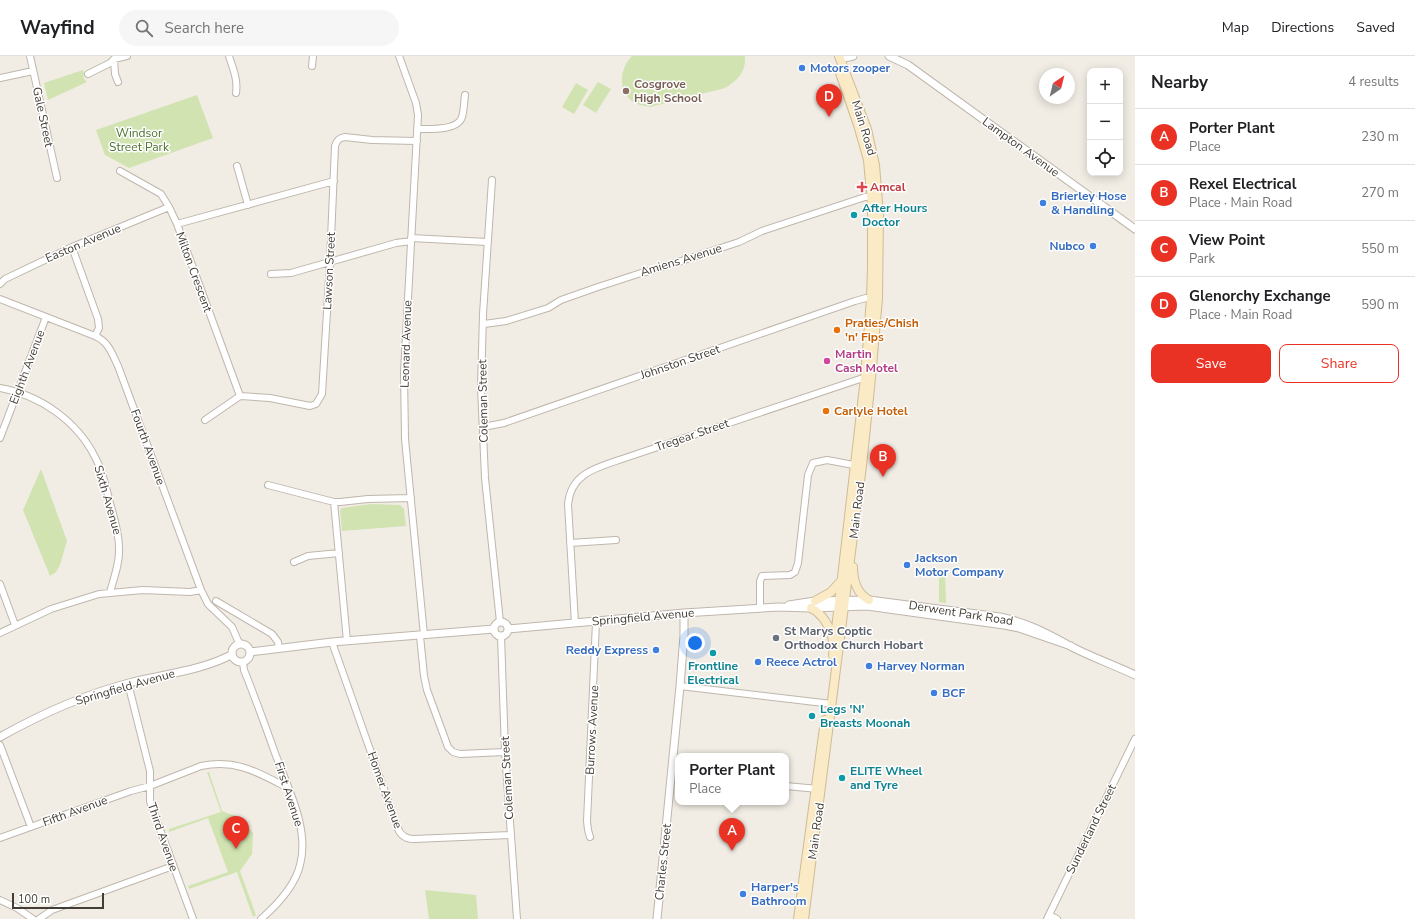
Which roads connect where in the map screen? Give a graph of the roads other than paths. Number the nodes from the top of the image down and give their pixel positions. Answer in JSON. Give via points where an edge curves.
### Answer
{"nodes":[{"id":1,"x":30,"y":56,"type":"edge"},
{"id":2,"x":127,"y":56,"type":"edge"},
{"id":3,"x":229,"y":56,"type":"edge"},
{"id":4,"x":313,"y":56,"type":"edge"},
{"id":5,"x":400,"y":56,"type":"edge"},
{"id":6,"x":853,"y":56,"type":"edge"},
{"id":7,"x":889,"y":56,"type":"edge"},
{"id":8,"x":901,"y":57,"type":"edge"},
{"id":9,"x":112,"y":58,"type":"edge"},
{"id":10,"x":837,"y":58,"type":"edge"},
{"id":11,"x":312,"y":66,"type":"dead end"},
{"id":12,"x":908,"y":66,"type":"junction"},
{"id":13,"x":33,"y":71,"type":"junction"},
{"id":14,"x":88,"y":74,"type":"dead end"},
{"id":15,"x":0,"y":78,"type":"edge"},
{"id":16,"x":118,"y":82,"type":"dead end"},
{"id":17,"x":236,"y":93,"type":"dead end"},
{"id":18,"x":465,"y":95,"type":"dead end"},
{"id":19,"x":418,"y":129,"type":"junction"},
{"id":20,"x":417,"y":141,"type":"junction"},
{"id":21,"x":236,"y":166,"type":"dead end"},
{"id":22,"x":120,"y":171,"type":"dead end"},
{"id":23,"x":57,"y":178,"type":"dead end"},
{"id":24,"x":334,"y":180,"type":"junction"},
{"id":25,"x":492,"y":180,"type":"dead end"},
{"id":26,"x":875,"y":196,"type":"junction"},
{"id":27,"x":248,"y":205,"type":"junction"},
{"id":28,"x":169,"y":207,"type":"junction"},
{"id":29,"x":177,"y":224,"type":"junction"},
{"id":30,"x":1135,"y":229,"type":"edge"},
{"id":31,"x":411,"y":239,"type":"junction"},
{"id":32,"x":487,"y":242,"type":"junction"},
{"id":33,"x":72,"y":247,"type":"junction"},
{"id":34,"x":330,"y":262,"type":"junction"},
{"id":35,"x":271,"y":274,"type":"dead end"},
{"id":36,"x":0,"y":284,"type":"edge"},
{"id":37,"x":874,"y":298,"type":"junction"},
{"id":38,"x":0,"y":300,"type":"edge"},
{"id":39,"x":46,"y":318,"type":"junction"},
{"id":40,"x":484,"y":324,"type":"junction"},
{"id":41,"x":96,"y":336,"type":"junction"},
{"id":42,"x":868,"y":378,"type":"junction"},
{"id":43,"x":0,"y":388,"type":"edge"},
{"id":44,"x":17,"y":392,"type":"junction"},
{"id":45,"x":240,"y":396,"type":"junction"},
{"id":46,"x":205,"y":420,"type":"dead end"},
{"id":47,"x":482,"y":427,"type":"junction"},
{"id":48,"x":0,"y":438,"type":"edge"},
{"id":49,"x":859,"y":466,"type":"junction"},
{"id":50,"x":268,"y":485,"type":"dead end"},
{"id":51,"x":411,"y":498,"type":"junction"},
{"id":52,"x":334,"y":502,"type":"junction"},
{"id":53,"x":616,"y":540,"type":"dead end"},
{"id":54,"x":570,"y":543,"type":"junction"},
{"id":55,"x":853,"y":546,"type":"junction"},
{"id":56,"x":339,"y":554,"type":"junction"},
{"id":57,"x":294,"y":562,"type":"dead end"},
{"id":58,"x":841,"y":582,"type":"junction"},
{"id":59,"x":0,"y":584,"type":"edge"},
{"id":60,"x":201,"y":590,"type":"junction"},
{"id":61,"x":110,"y":592,"type":"junction"},
{"id":62,"x":869,"y":600,"type":"junction"},
{"id":63,"x":216,"y":601,"type":"dead end"},
{"id":64,"x":842,"y":603,"type":"junction"},
{"id":65,"x":813,"y":604,"type":"junction"},
{"id":66,"x":760,"y":608,"type":"junction"},
{"id":67,"x":684,"y":613,"type":"junction"},
{"id":68,"x":500,"y":622,"type":"junction"},
{"id":69,"x":596,"y":622,"type":"junction"},
{"id":70,"x":575,"y":623,"type":"junction"},
{"id":71,"x":15,"y":625,"type":"junction"},
{"id":72,"x":508,"y":629,"type":"junction"},
{"id":73,"x":494,"y":630,"type":"junction"},
{"id":74,"x":0,"y":633,"type":"edge"},
{"id":75,"x":422,"y":635,"type":"junction"},
{"id":76,"x":501,"y":636,"type":"junction"},
{"id":77,"x":347,"y":641,"type":"junction"},
{"id":78,"x":332,"y":642,"type":"junction"},
{"id":79,"x":239,"y":643,"type":"junction"},
{"id":80,"x":834,"y":646,"type":"junction"},
{"id":81,"x":1071,"y":646,"type":"junction"},
{"id":82,"x":279,"y":648,"type":"junction"},
{"id":83,"x":250,"y":652,"type":"junction"},
{"id":84,"x":232,"y":655,"type":"junction"},
{"id":85,"x":243,"y":662,"type":"junction"},
{"id":86,"x":1135,"y":675,"type":"edge"},
{"id":87,"x":128,"y":683,"type":"junction"},
{"id":88,"x":680,"y":686,"type":"junction"},
{"id":89,"x":829,"y":704,"type":"junction"},
{"id":90,"x":0,"y":737,"type":"edge"},
{"id":91,"x":1135,"y":739,"type":"edge"},
{"id":92,"x":0,"y":745,"type":"edge"},
{"id":93,"x":505,"y":752,"type":"junction"},
{"id":94,"x":150,"y":786,"type":"junction"},
{"id":95,"x":789,"y":786,"type":"edge"},
{"id":96,"x":288,"y":788,"type":"junction"},
{"id":97,"x":818,"y":789,"type":"junction"},
{"id":98,"x":31,"y":827,"type":"junction"},
{"id":99,"x":510,"y":835,"type":"junction"},
{"id":100,"x":590,"y":837,"type":"dead end"},
{"id":101,"x":0,"y":838,"type":"edge"},
{"id":102,"x":173,"y":866,"type":"junction"},
{"id":103,"x":0,"y":900,"type":"edge"},
{"id":104,"x":26,"y":914,"type":"junction"},
{"id":105,"x":1048,"y":917,"type":"edge"},
{"id":106,"x":20,"y":919,"type":"edge"},
{"id":107,"x":33,"y":919,"type":"edge"},
{"id":108,"x":39,"y":919,"type":"edge"},
{"id":109,"x":193,"y":919,"type":"edge"},
{"id":110,"x":261,"y":919,"type":"edge"},
{"id":111,"x":517,"y":919,"type":"edge"},
{"id":112,"x":657,"y":919,"type":"edge"},
{"id":113,"x":798,"y":919,"type":"edge"},
{"id":114,"x":804,"y":919,"type":"edge"},
{"id":115,"x":1057,"y":919,"type":"edge"}],
"edges":[{"from":1,"to":13,"type":"street","name":"Gale Street"},
{"from":2,"to":9,"type":"street"},
{"from":3,"to":17,"type":"street","via":[[236,77]]},
{"from":4,"to":11,"type":"street"},
{"from":5,"to":19,"type":"street","name":"Leonard Avenue","via":[[418,109]]},
{"from":6,"to":10,"type":"street"},
{"from":7,"to":12,"type":"street","name":"Lampton Avenue"},
{"from":8,"to":12,"type":"street","name":"Lampton Avenue"},
{"from":9,"to":14,"type":"street","via":[[110,63]]},
{"from":9,"to":16,"type":"street"},
{"from":10,"to":26,"type":"main road","name":"Main Road","via":[[863,143]]},
{"from":12,"to":30,"type":"street","name":"Lampton Avenue"},
{"from":13,"to":15,"type":"street"},
{"from":13,"to":23,"type":"street","name":"Gale Street"},
{"from":18,"to":19,"type":"street","via":[[462,118],[456,125],[438,129]]},
{"from":19,"to":20,"type":"street","name":"Leonard Avenue"},
{"from":20,"to":24,"type":"street","name":"Lawson Street","via":[[341,138],[335,146]]},
{"from":20,"to":31,"type":"street","name":"Leonard Avenue"},
{"from":21,"to":27,"type":"street"},
{"from":22,"to":28,"type":"street","name":"Milton Crescent","via":[[161,194]]},
{"from":24,"to":27,"type":"street"},
{"from":24,"to":34,"type":"street","name":"Lawson Street"},
{"from":25,"to":32,"type":"street","name":"Coleman Street"},
{"from":26,"to":37,"type":"main road","name":"Main Road","via":[[879,228]]},
{"from":26,"to":40,"type":"street","name":"Amiens Avenue","via":[[762,231],[739,242],[561,300],[548,308],[506,321]]},
{"from":27,"to":29,"type":"street"},
{"from":28,"to":29,"type":"street","name":"Milton Crescent"},
{"from":28,"to":33,"type":"street","name":"Easton Avenue"},
{"from":29,"to":45,"type":"street","name":"Milton Crescent"},
{"from":31,"to":32,"type":"street"},
{"from":31,"to":34,"type":"street"},
{"from":31,"to":51,"type":"street","name":"Leonard Avenue","via":[[404,386]]},
{"from":32,"to":40,"type":"street","name":"Coleman Street"},
{"from":33,"to":36,"type":"street","name":"Easton Avenue","via":[[5,279]]},
{"from":33,"to":41,"type":"street","via":[[98,319],[99,328]]},
{"from":34,"to":35,"type":"street","via":[[291,273]]},
{"from":34,"to":45,"type":"street","name":"Lawson Street","via":[[322,394],[316,404],[304,406],[270,398]]},
{"from":37,"to":42,"type":"main road","name":"Main Road"},
{"from":37,"to":47,"type":"street","name":"Johnston Street","via":[[855,301],[504,423]]},
{"from":38,"to":39,"type":"street"},
{"from":39,"to":41,"type":"street"},
{"from":39,"to":44,"type":"street","name":"Eighth Avenue"},
{"from":40,"to":47,"type":"street","name":"Coleman Street","via":[[481,372]]},
{"from":41,"to":60,"type":"street","name":"Fourth Avenue","via":[[108,346],[118,366]]},
{"from":42,"to":49,"type":"main road","name":"Main Road"},
{"from":42,"to":54,"type":"street","name":"Tregear Street","via":[[625,458],[584,474],[576,482],[569,498]]},
{"from":43,"to":44,"type":"street","name":"Sixth Avenue"},
{"from":44,"to":48,"type":"street","name":"Eighth Avenue"},
{"from":44,"to":61,"type":"street","name":"Sixth Avenue","via":[[64,417],[82,436],[95,457],[105,484],[119,539],[119,557]]},
{"from":45,"to":46,"type":"street"},
{"from":47,"to":68,"type":"street","name":"Coleman Street"},
{"from":49,"to":55,"type":"main road","name":"Main Road"},
{"from":49,"to":58,"type":"main road","name":"Main Road"},
{"from":49,"to":66,"type":"street","via":[[827,460],[814,463],[811,467],[795,572],[790,575],[762,576]]},
{"from":50,"to":52,"type":"street"},
{"from":51,"to":52,"type":"street"},
{"from":51,"to":75,"type":"street","name":"Leonard Avenue"},
{"from":52,"to":56,"type":"street"},
{"from":53,"to":54,"type":"street"},
{"from":54,"to":70,"type":"street","name":"Tregear Street"},
{"from":55,"to":62,"type":"main road","via":[[853,576],[861,594]]},
{"from":55,"to":64,"type":"main road","name":"Main Road"},
{"from":56,"to":57,"type":"street","via":[[308,556]]},
{"from":56,"to":77,"type":"street"},
{"from":58,"to":64,"type":"main road","name":"Main Road"},
{"from":58,"to":65,"type":"main road"},
{"from":59,"to":71,"type":"street"},
{"from":60,"to":61,"type":"street"},
{"from":60,"to":79,"type":"street","name":"Fourth Avenue","via":[[208,604],[232,627]]},
{"from":61,"to":71,"type":"street","via":[[67,603]]},
{"from":62,"to":64,"type":"street","name":"Derwent Park Road"},
{"from":62,"to":81,"type":"street","name":"Derwent Park Road","via":[[1017,621]]},
{"from":63,"to":82,"type":"street","via":[[272,634]]},
{"from":64,"to":65,"type":"street","name":"Springfield Avenue"},
{"from":64,"to":80,"type":"main road","name":"Main Road"},
{"from":64,"to":81,"type":"street","name":"Derwent Park Road","via":[[1004,625]]},
{"from":64,"to":89,"type":"main road","name":"Main Road"},
{"from":65,"to":66,"type":"street","name":"Springfield Avenue","via":[[802,602]]},
{"from":65,"to":80,"type":"main road","via":[[828,625]]},
{"from":66,"to":67,"type":"street","name":"Springfield Avenue"},
{"from":67,"to":69,"type":"street","name":"Springfield Avenue"},
{"from":67,"to":88,"type":"street","name":"Charles Street"},
{"from":68,"to":72,"type":"street"},
{"from":68,"to":73,"type":"street"},
{"from":69,"to":70,"type":"street","name":"Springfield Avenue"},
{"from":69,"to":100,"type":"street","name":"Burrows Avenue","via":[[587,821]]},
{"from":70,"to":72,"type":"street","name":"Springfield Avenue"},
{"from":71,"to":74,"type":"street"},
{"from":72,"to":76,"type":"street","via":[[507,633]]},
{"from":73,"to":75,"type":"street"},
{"from":73,"to":76,"type":"street","via":[[495,634]]},
{"from":75,"to":77,"type":"street"},
{"from":75,"to":93,"type":"street","name":"Leonard Avenue","via":[[427,690],[448,747],[460,754]]},
{"from":76,"to":93,"type":"street","name":"Coleman Street"},
{"from":77,"to":78,"type":"street"},
{"from":78,"to":82,"type":"street"},
{"from":78,"to":99,"type":"street","name":"Homer Avenue","via":[[402,835],[414,839]]},
{"from":79,"to":83,"type":"street","via":[[247,646]]},
{"from":79,"to":84,"type":"street","via":[[232,647]]},
{"from":80,"to":89,"type":"main road","name":"Main Road"},
{"from":81,"to":86,"type":"street","name":"Derwent Park Road"},
{"from":82,"to":83,"type":"street"},
{"from":83,"to":85,"type":"street"},
{"from":84,"to":85,"type":"street","via":[[237,662]]},
{"from":84,"to":87,"type":"street","name":"Springfield Avenue","via":[[211,664]]},
{"from":85,"to":96,"type":"street","name":"First Avenue"},
{"from":87,"to":90,"type":"street","name":"Springfield Avenue","via":[[70,702]]},
{"from":87,"to":94,"type":"street","name":"Third Avenue","via":[[150,771]]},
{"from":88,"to":89,"type":"street"},
{"from":88,"to":112,"type":"street","name":"Charles Street"},
{"from":89,"to":97,"type":"main road","name":"Main Road"},
{"from":91,"to":105,"type":"street","name":"Sunderland Street"},
{"from":92,"to":98,"type":"street"},
{"from":93,"to":99,"type":"street","name":"Coleman Street"},
{"from":94,"to":96,"type":"street","name":"Fifth Avenue","via":[[201,766],[218,763],[246,767]]},
{"from":94,"to":98,"type":"street","name":"Fifth Avenue"},
{"from":94,"to":102,"type":"street","name":"Third Avenue","via":[[151,805]]},
{"from":95,"to":97,"type":"street"},
{"from":96,"to":110,"type":"street","name":"First Avenue","via":[[302,834],[302,858],[298,872],[290,885]]},
{"from":97,"to":113,"type":"main road","name":"Main Road"},
{"from":97,"to":114,"type":"main road","name":"Main Road"},
{"from":98,"to":101,"type":"street","name":"Fifth Avenue"},
{"from":99,"to":111,"type":"street","name":"Coleman Street"},
{"from":102,"to":108,"type":"street","via":[[52,910]]},
{"from":102,"to":109,"type":"street","name":"Third Avenue"},
{"from":103,"to":104,"type":"street"},
{"from":104,"to":106,"type":"street"},
{"from":104,"to":107,"type":"street"},
{"from":105,"to":115,"type":"street"}]}
